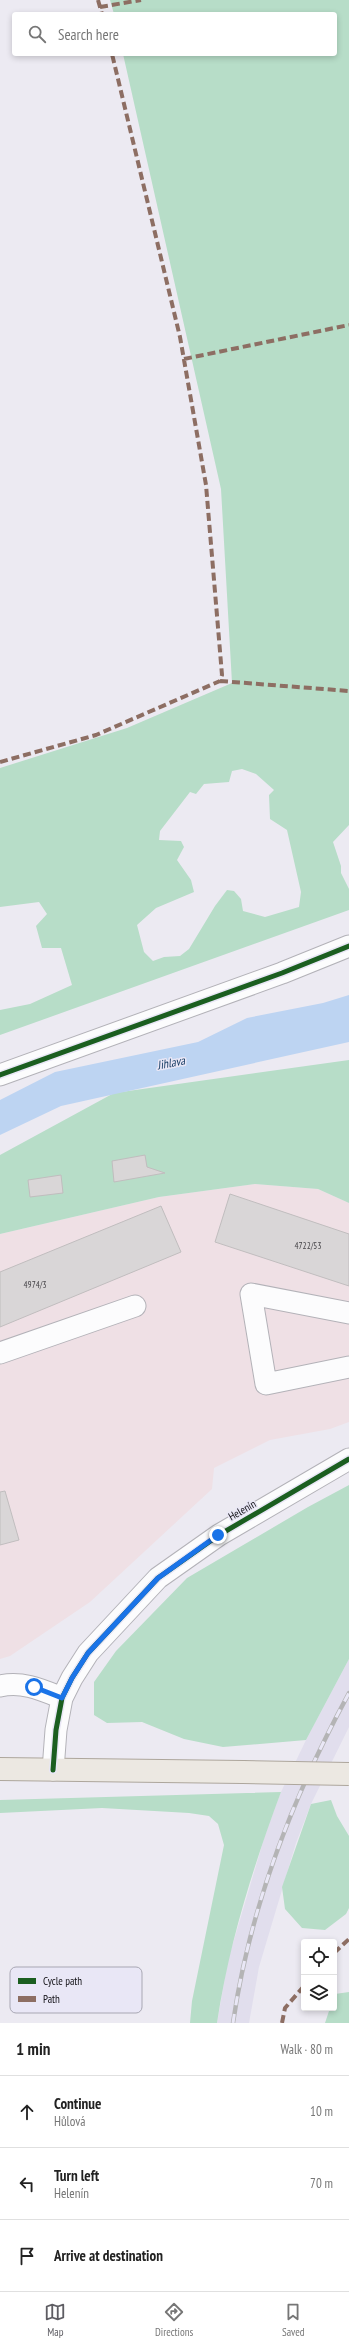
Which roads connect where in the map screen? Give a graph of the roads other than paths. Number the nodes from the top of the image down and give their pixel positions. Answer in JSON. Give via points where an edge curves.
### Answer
{"nodes":[{"id":1,"x":349,"y":946,"type":"edge"},
{"id":2,"x":0,"y":1075,"type":"edge"},
{"id":3,"x":135,"y":1306,"type":"dead end"},
{"id":4,"x":349,"y":1312,"type":"edge"},
{"id":5,"x":0,"y":1354,"type":"edge"},
{"id":6,"x":349,"y":1366,"type":"edge"},
{"id":7,"x":349,"y":1460,"type":"edge"},
{"id":8,"x":0,"y":1686,"type":"edge"},
{"id":9,"x":62,"y":1698,"type":"junction"},
{"id":10,"x":0,"y":1769,"type":"edge"},
{"id":11,"x":53,"y":1770,"type":"junction"},
{"id":12,"x":349,"y":1774,"type":"edge"}],
"edges":[{"from":1,"to":2,"type":"street","via":[[282,973]]},
{"from":3,"to":5,"type":"street"},
{"from":4,"to":6,"type":"street","via":[[251,1294],[266,1384]]},
{"from":7,"to":9,"type":"street","name":"Helenín","via":[[218,1535],[158,1578],[88,1653]]},
{"from":8,"to":9,"type":"street","via":[[20,1684]]},
{"from":9,"to":11,"type":"street","name":"Helenín"},
{"from":10,"to":11,"type":"main road"},
{"from":11,"to":12,"type":"main road","bridge":true}]}
